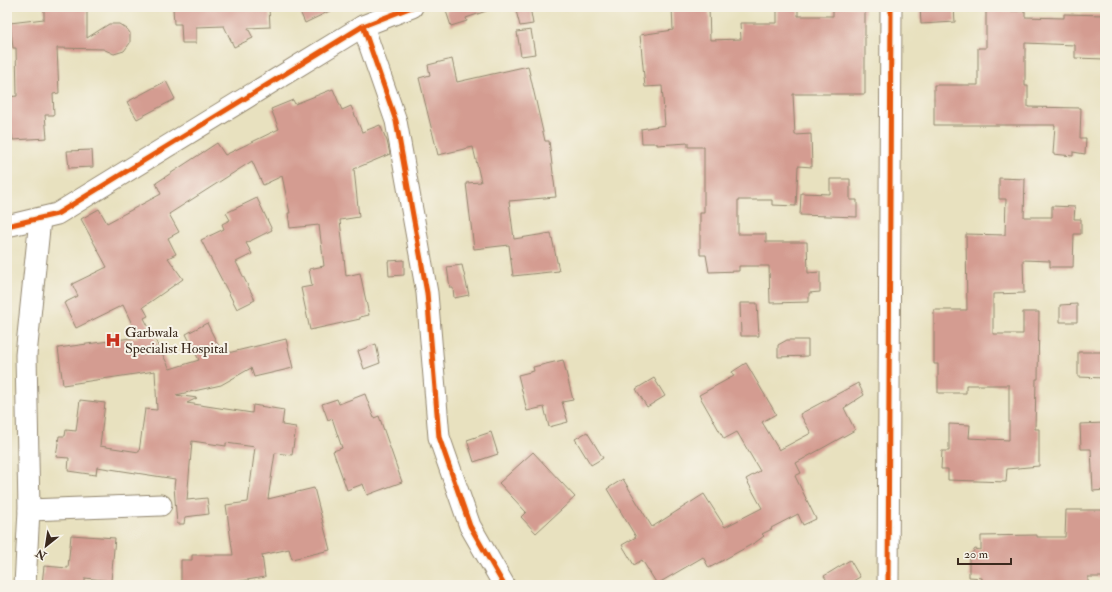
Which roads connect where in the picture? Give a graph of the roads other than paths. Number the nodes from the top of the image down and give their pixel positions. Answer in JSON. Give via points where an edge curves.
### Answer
{"nodes":[{"id":1,"x":412,"y":7,"type":"edge"},
{"id":2,"x":891,"y":7,"type":"edge"},
{"id":3,"x":363,"y":26,"type":"junction"},
{"id":4,"x":40,"y":219,"type":"junction"},
{"id":5,"x":7,"y":226,"type":"edge"},
{"id":6,"x":161,"y":505,"type":"dead end"},
{"id":7,"x":29,"y":510,"type":"junction"},
{"id":8,"x":25,"y":585,"type":"edge"},
{"id":9,"x":504,"y":585,"type":"edge"},
{"id":10,"x":888,"y":585,"type":"edge"}],
"edges":[{"from":1,"to":3,"type":"street"},
{"from":2,"to":10,"type":"street"},
{"from":3,"to":4,"type":"street","via":[[57,214]]},
{"from":3,"to":9,"type":"street","via":[[396,121],[427,293],[440,437],[470,526]]},
{"from":4,"to":5,"type":"street"},
{"from":4,"to":7,"type":"street","via":[[26,355]]},
{"from":6,"to":7,"type":"street"},
{"from":7,"to":8,"type":"street"}]}
